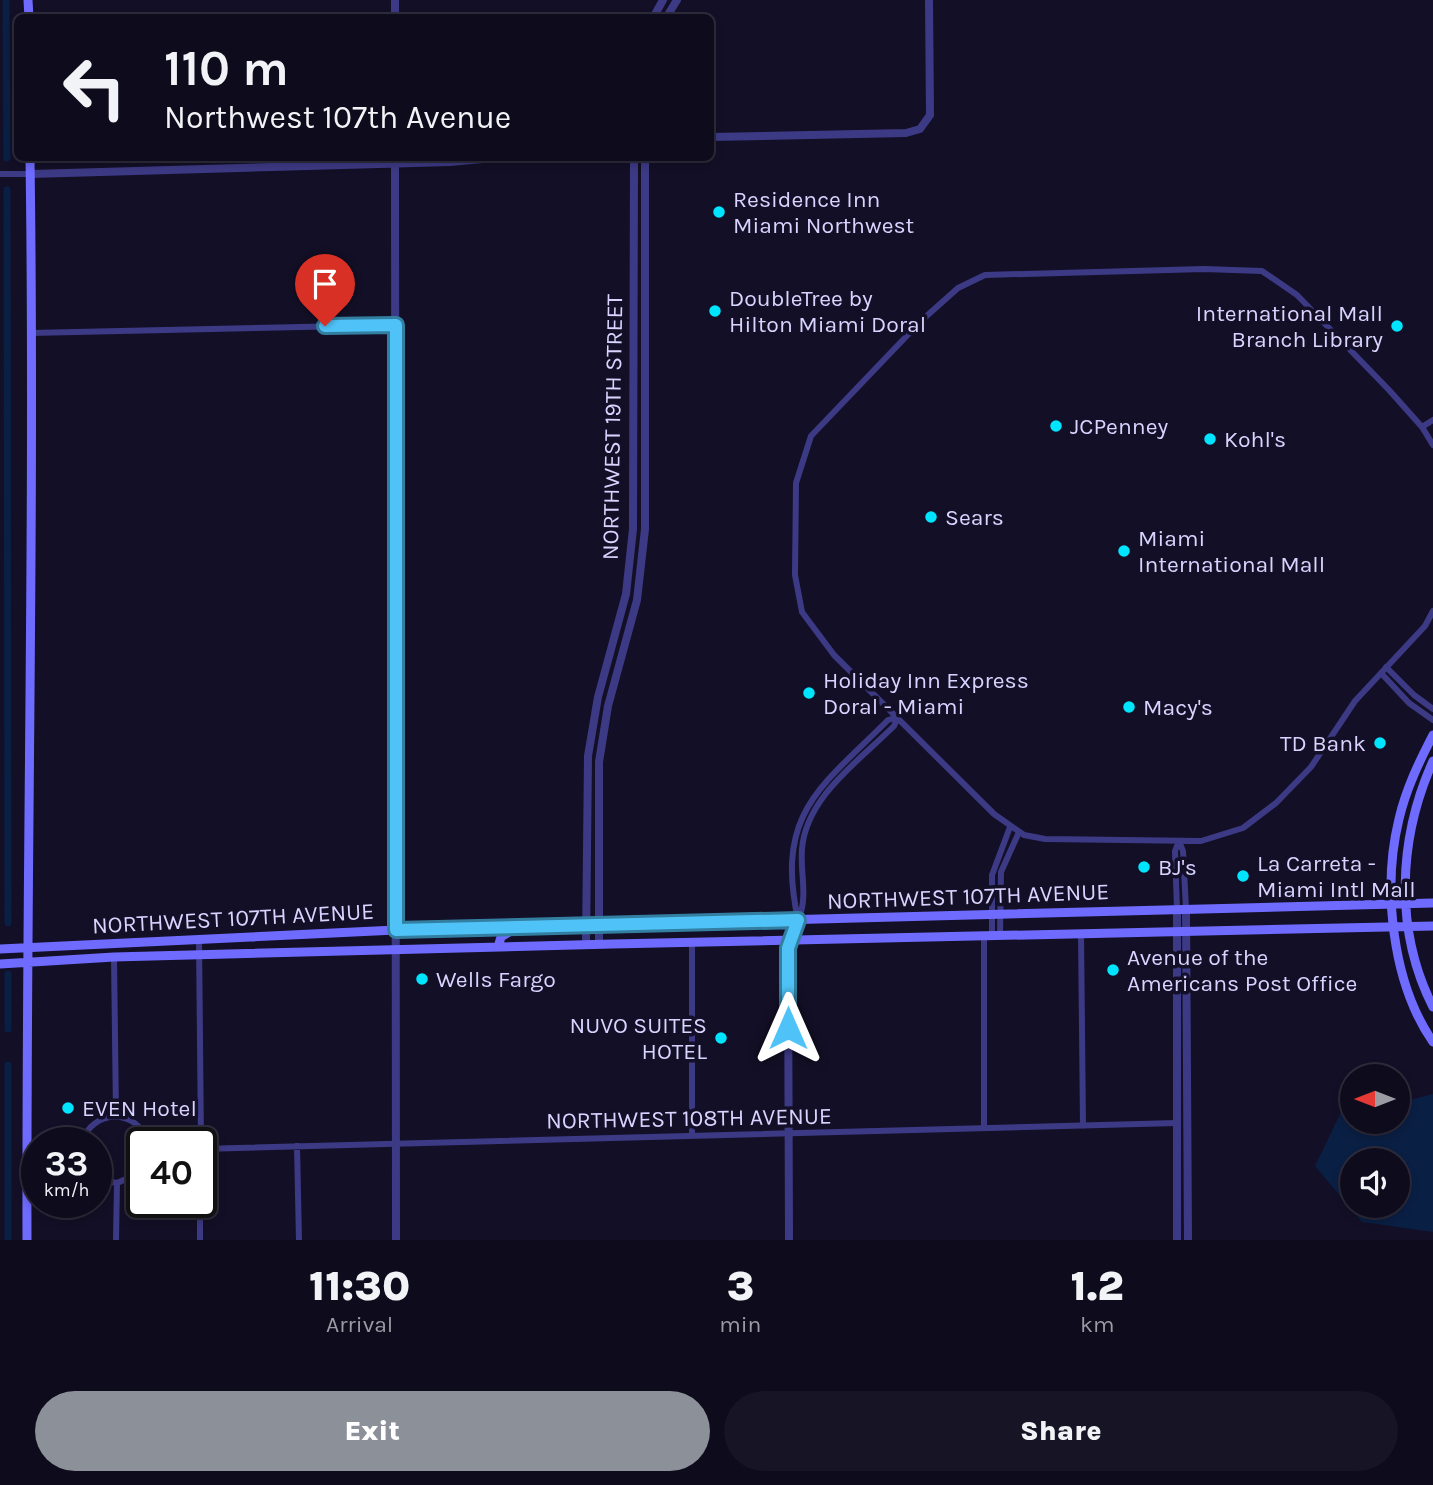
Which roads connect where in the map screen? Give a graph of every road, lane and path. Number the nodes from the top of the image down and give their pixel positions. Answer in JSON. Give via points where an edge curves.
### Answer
{"nodes":[{"id":1,"x":929,"y":0,"type":"edge"},
{"id":2,"x":714,"y":137,"type":"edge"},
{"id":3,"x":30,"y":161,"type":"edge"},
{"id":4,"x":395,"y":161,"type":"edge"},
{"id":5,"x":634,"y":161,"type":"edge"},
{"id":6,"x":645,"y":161,"type":"edge"},
{"id":7,"x":0,"y":174,"type":"edge"},
{"id":8,"x":30,"y":174,"type":"junction"},
{"id":9,"x":396,"y":325,"type":"junction"},
{"id":10,"x":29,"y":333,"type":"junction"},
{"id":11,"x":1433,"y":420,"type":"edge"},
{"id":12,"x":1422,"y":427,"type":"junction"},
{"id":13,"x":1430,"y":433,"type":"edge"},
{"id":14,"x":1433,"y":445,"type":"edge"},
{"id":15,"x":1433,"y":611,"type":"edge"},
{"id":16,"x":1386,"y":667,"type":"junction"},
{"id":17,"x":1381,"y":673,"type":"junction"},
{"id":18,"x":1433,"y":709,"type":"edge"},
{"id":19,"x":898,"y":717,"type":"junction"},
{"id":20,"x":1433,"y":720,"type":"edge"},
{"id":21,"x":1433,"y":735,"type":"edge"},
{"id":22,"x":1433,"y":761,"type":"edge"},
{"id":23,"x":1010,"y":827,"type":"junction"},
{"id":24,"x":1019,"y":832,"type":"junction"},
{"id":25,"x":1179,"y":841,"type":"junction"},
{"id":26,"x":1406,"y":903,"type":"junction"},
{"id":27,"x":1433,"y":903,"type":"edge"},
{"id":28,"x":1393,"y":904,"type":"junction"},
{"id":29,"x":1181,"y":909,"type":"junction"},
{"id":30,"x":996,"y":914,"type":"junction"},
{"id":31,"x":798,"y":920,"type":"junction"},
{"id":32,"x":599,"y":924,"type":"junction"},
{"id":33,"x":585,"y":925,"type":"junction"},
{"id":34,"x":519,"y":926,"type":"junction"},
{"id":35,"x":1433,"y":926,"type":"edge"},
{"id":36,"x":1394,"y":927,"type":"junction"},
{"id":37,"x":1407,"y":927,"type":"junction"},
{"id":38,"x":396,"y":930,"type":"junction"},
{"id":39,"x":1182,"y":930,"type":"junction"},
{"id":40,"x":1081,"y":933,"type":"junction"},
{"id":41,"x":992,"y":935,"type":"junction"},
{"id":42,"x":199,"y":938,"type":"junction"},
{"id":43,"x":790,"y":940,"type":"junction"},
{"id":44,"x":692,"y":943,"type":"junction"},
{"id":45,"x":599,"y":944,"type":"junction"},
{"id":46,"x":586,"y":945,"type":"junction"},
{"id":47,"x":498,"y":947,"type":"junction"},
{"id":48,"x":28,"y":948,"type":"junction"},
{"id":49,"x":0,"y":950,"type":"edge"},
{"id":50,"x":396,"y":950,"type":"junction"},
{"id":51,"x":200,"y":955,"type":"junction"},
{"id":52,"x":114,"y":957,"type":"junction"},
{"id":53,"x":27,"y":961,"type":"junction"},
{"id":54,"x":0,"y":964,"type":"edge"},
{"id":55,"x":1433,"y":1007,"type":"edge"},
{"id":56,"x":1187,"y":1037,"type":"junction"},
{"id":57,"x":1177,"y":1038,"type":"junction"},
{"id":58,"x":1433,"y":1042,"type":"edge"},
{"id":59,"x":116,"y":1115,"type":"junction"},
{"id":60,"x":1177,"y":1123,"type":"junction"},
{"id":61,"x":1187,"y":1123,"type":"junction"},
{"id":62,"x":1083,"y":1126,"type":"junction"},
{"id":63,"x":30,"y":1127,"type":"edge"},
{"id":64,"x":92,"y":1127,"type":"edge"},
{"id":65,"x":139,"y":1127,"type":"edge"},
{"id":66,"x":201,"y":1127,"type":"edge"},
{"id":67,"x":984,"y":1128,"type":"junction"},
{"id":68,"x":788,"y":1133,"type":"junction"},
{"id":69,"x":692,"y":1136,"type":"junction"},
{"id":70,"x":396,"y":1143,"type":"junction"},
{"id":71,"x":297,"y":1146,"type":"junction"},
{"id":72,"x":217,"y":1148,"type":"edge"},
{"id":73,"x":126,"y":1179,"type":"edge"},
{"id":74,"x":112,"y":1182,"type":"edge"},
{"id":75,"x":117,"y":1183,"type":"junction"},
{"id":76,"x":28,"y":1218,"type":"edge"},
{"id":77,"x":200,"y":1218,"type":"edge"},
{"id":78,"x":27,"y":1240,"type":"edge"},
{"id":79,"x":116,"y":1240,"type":"edge"},
{"id":80,"x":200,"y":1240,"type":"edge"},
{"id":81,"x":299,"y":1240,"type":"edge"},
{"id":82,"x":396,"y":1240,"type":"edge"},
{"id":83,"x":789,"y":1240,"type":"edge"},
{"id":84,"x":1177,"y":1240,"type":"edge"},
{"id":85,"x":1188,"y":1240,"type":"edge"}],
"edges":[{"from":1,"to":2,"type":"street","via":[[930,107],[923,127],[906,133]]},
{"from":3,"to":8,"type":"main road"},
{"from":4,"to":8,"type":"street"},
{"from":4,"to":9,"type":"street"},
{"from":5,"to":33,"type":"street","name":"NORTHWEST 19TH STREET","via":[[633,529],[626,594],[598,697],[588,756]]},
{"from":6,"to":32,"type":"street","name":"NORTHWEST 19TH STREET","via":[[645,529],[637,600],[609,698],[599,762]]},
{"from":7,"to":8,"type":"street"},
{"from":8,"to":10,"type":"main road"},
{"from":9,"to":10,"type":"street"},
{"from":9,"to":38,"type":"street"},
{"from":10,"to":48,"type":"main road","via":[[32,735]]},
{"from":11,"to":12,"type":"street"},
{"from":12,"to":13,"type":"street"},
{"from":12,"to":19,"type":"street","via":[[1297,295],[1253,268],[1007,273],[973,279],[921,321],[822,422],[807,444],[796,483],[795,575],[802,612],[834,655]]},
{"from":13,"to":14,"type":"street"},
{"from":15,"to":16,"type":"street","via":[[1425,626]]},
{"from":16,"to":17,"type":"street"},
{"from":16,"to":18,"type":"street"},
{"from":17,"to":20,"type":"street"},
{"from":17,"to":25,"type":"street","via":[[1355,701],[1311,767],[1256,820],[1222,837]]},
{"from":19,"to":23,"type":"street"},
{"from":19,"to":31,"type":"street","via":[[888,720],[824,783],[804,810],[794,846]]},
{"from":21,"to":28,"type":"main road","via":[[1399,819]]},
{"from":22,"to":26,"type":"main road","via":[[1408,840]]},
{"from":23,"to":24,"type":"street"},
{"from":23,"to":30,"type":"street","via":[[994,865]]},
{"from":24,"to":25,"type":"street","via":[[1050,840]]},
{"from":24,"to":30,"type":"street","via":[[1001,872]]},
{"from":25,"to":29,"type":"street","via":[[1175,851]]},
{"from":26,"to":27,"type":"main road","name":"NORTHWEST 107TH AVENUE"},
{"from":26,"to":28,"type":"main road","name":"NORTHWEST 107TH AVENUE"},
{"from":26,"to":37,"type":"main road"},
{"from":28,"to":29,"type":"main road","name":"NORTHWEST 107TH AVENUE"},
{"from":28,"to":36,"type":"main road"},
{"from":29,"to":30,"type":"main road","name":"NORTHWEST 107TH AVENUE"},
{"from":29,"to":39,"type":"street"},
{"from":30,"to":31,"type":"main road","name":"NORTHWEST 107TH AVENUE"},
{"from":30,"to":41,"type":"street"},
{"from":31,"to":32,"type":"main road","name":"NORTHWEST 107TH AVENUE"},
{"from":31,"to":43,"type":"street"},
{"from":32,"to":33,"type":"main road","name":"NORTHWEST 107TH AVENUE"},
{"from":32,"to":45,"type":"street","name":"NORTHWEST 19TH STREET"},
{"from":33,"to":34,"type":"main road","name":"NORTHWEST 107TH AVENUE"},
{"from":33,"to":46,"type":"street","name":"NORTHWEST 19TH STREET"},
{"from":34,"to":38,"type":"main road","name":"NORTHWEST 107TH AVENUE"},
{"from":34,"to":47,"type":"main road","via":[[501,937]]},
{"from":35,"to":37,"type":"main road","name":"NORTHWEST 107TH AVENUE"},
{"from":36,"to":37,"type":"main road","name":"NORTHWEST 107TH AVENUE"},
{"from":36,"to":39,"type":"main road","name":"NORTHWEST 107TH AVENUE"},
{"from":36,"to":58,"type":"main road","via":[[1407,988]]},
{"from":37,"to":55,"type":"main road","via":[[1415,964]]},
{"from":38,"to":42,"type":"main road","name":"NORTHWEST 107TH AVENUE"},
{"from":38,"to":50,"type":"street"},
{"from":39,"to":40,"type":"main road","name":"NORTHWEST 107TH AVENUE"},
{"from":39,"to":56,"type":"street"},
{"from":39,"to":57,"type":"street"},
{"from":40,"to":41,"type":"main road","name":"NORTHWEST 107TH AVENUE"},
{"from":40,"to":62,"type":"street"},
{"from":41,"to":43,"type":"main road","name":"NORTHWEST 107TH AVENUE"},
{"from":41,"to":67,"type":"street"},
{"from":42,"to":48,"type":"main road","name":"NORTHWEST 107TH AVENUE"},
{"from":42,"to":51,"type":"street"},
{"from":43,"to":44,"type":"main road","name":"NORTHWEST 107TH AVENUE"},
{"from":43,"to":68,"type":"street"},
{"from":44,"to":45,"type":"main road","name":"NORTHWEST 107TH AVENUE"},
{"from":44,"to":69,"type":"street"},
{"from":45,"to":46,"type":"main road","name":"NORTHWEST 107TH AVENUE"},
{"from":46,"to":47,"type":"main road","name":"NORTHWEST 107TH AVENUE"},
{"from":47,"to":50,"type":"main road","name":"NORTHWEST 107TH AVENUE"},
{"from":48,"to":49,"type":"main road","name":"NORTHWEST 107TH AVENUE"},
{"from":48,"to":53,"type":"main road"},
{"from":50,"to":51,"type":"main road","name":"NORTHWEST 107TH AVENUE"},
{"from":50,"to":70,"type":"street"},
{"from":51,"to":52,"type":"main road","name":"NORTHWEST 107TH AVENUE"},
{"from":51,"to":66,"type":"street"},
{"from":52,"to":53,"type":"main road","name":"NORTHWEST 107TH AVENUE"},
{"from":52,"to":59,"type":"street"},
{"from":53,"to":54,"type":"main road","name":"NORTHWEST 107TH AVENUE"},
{"from":53,"to":63,"type":"main road"},
{"from":56,"to":57,"type":"street"},
{"from":56,"to":61,"type":"street"},
{"from":57,"to":60,"type":"street"},
{"from":59,"to":64,"type":"street"},
{"from":59,"to":65,"type":"street"},
{"from":60,"to":61,"type":"street"},
{"from":60,"to":62,"type":"street","name":"NORTHWEST 108TH AVENUE"},
{"from":60,"to":84,"type":"street"},
{"from":61,"to":85,"type":"street"},
{"from":62,"to":67,"type":"street","name":"NORTHWEST 108TH AVENUE"},
{"from":67,"to":68,"type":"street","name":"NORTHWEST 108TH AVENUE"},
{"from":68,"to":69,"type":"street","name":"NORTHWEST 108TH AVENUE"},
{"from":68,"to":83,"type":"street"},
{"from":69,"to":70,"type":"street","name":"NORTHWEST 108TH AVENUE"},
{"from":70,"to":71,"type":"street","name":"NORTHWEST 108TH AVENUE"},
{"from":70,"to":82,"type":"street"},
{"from":71,"to":72,"type":"street","name":"NORTHWEST 108TH AVENUE"},
{"from":71,"to":81,"type":"street"},
{"from":73,"to":75,"type":"street"},
{"from":74,"to":75,"type":"street"},
{"from":75,"to":79,"type":"street"},
{"from":76,"to":78,"type":"main road"},
{"from":77,"to":80,"type":"street"}]}
